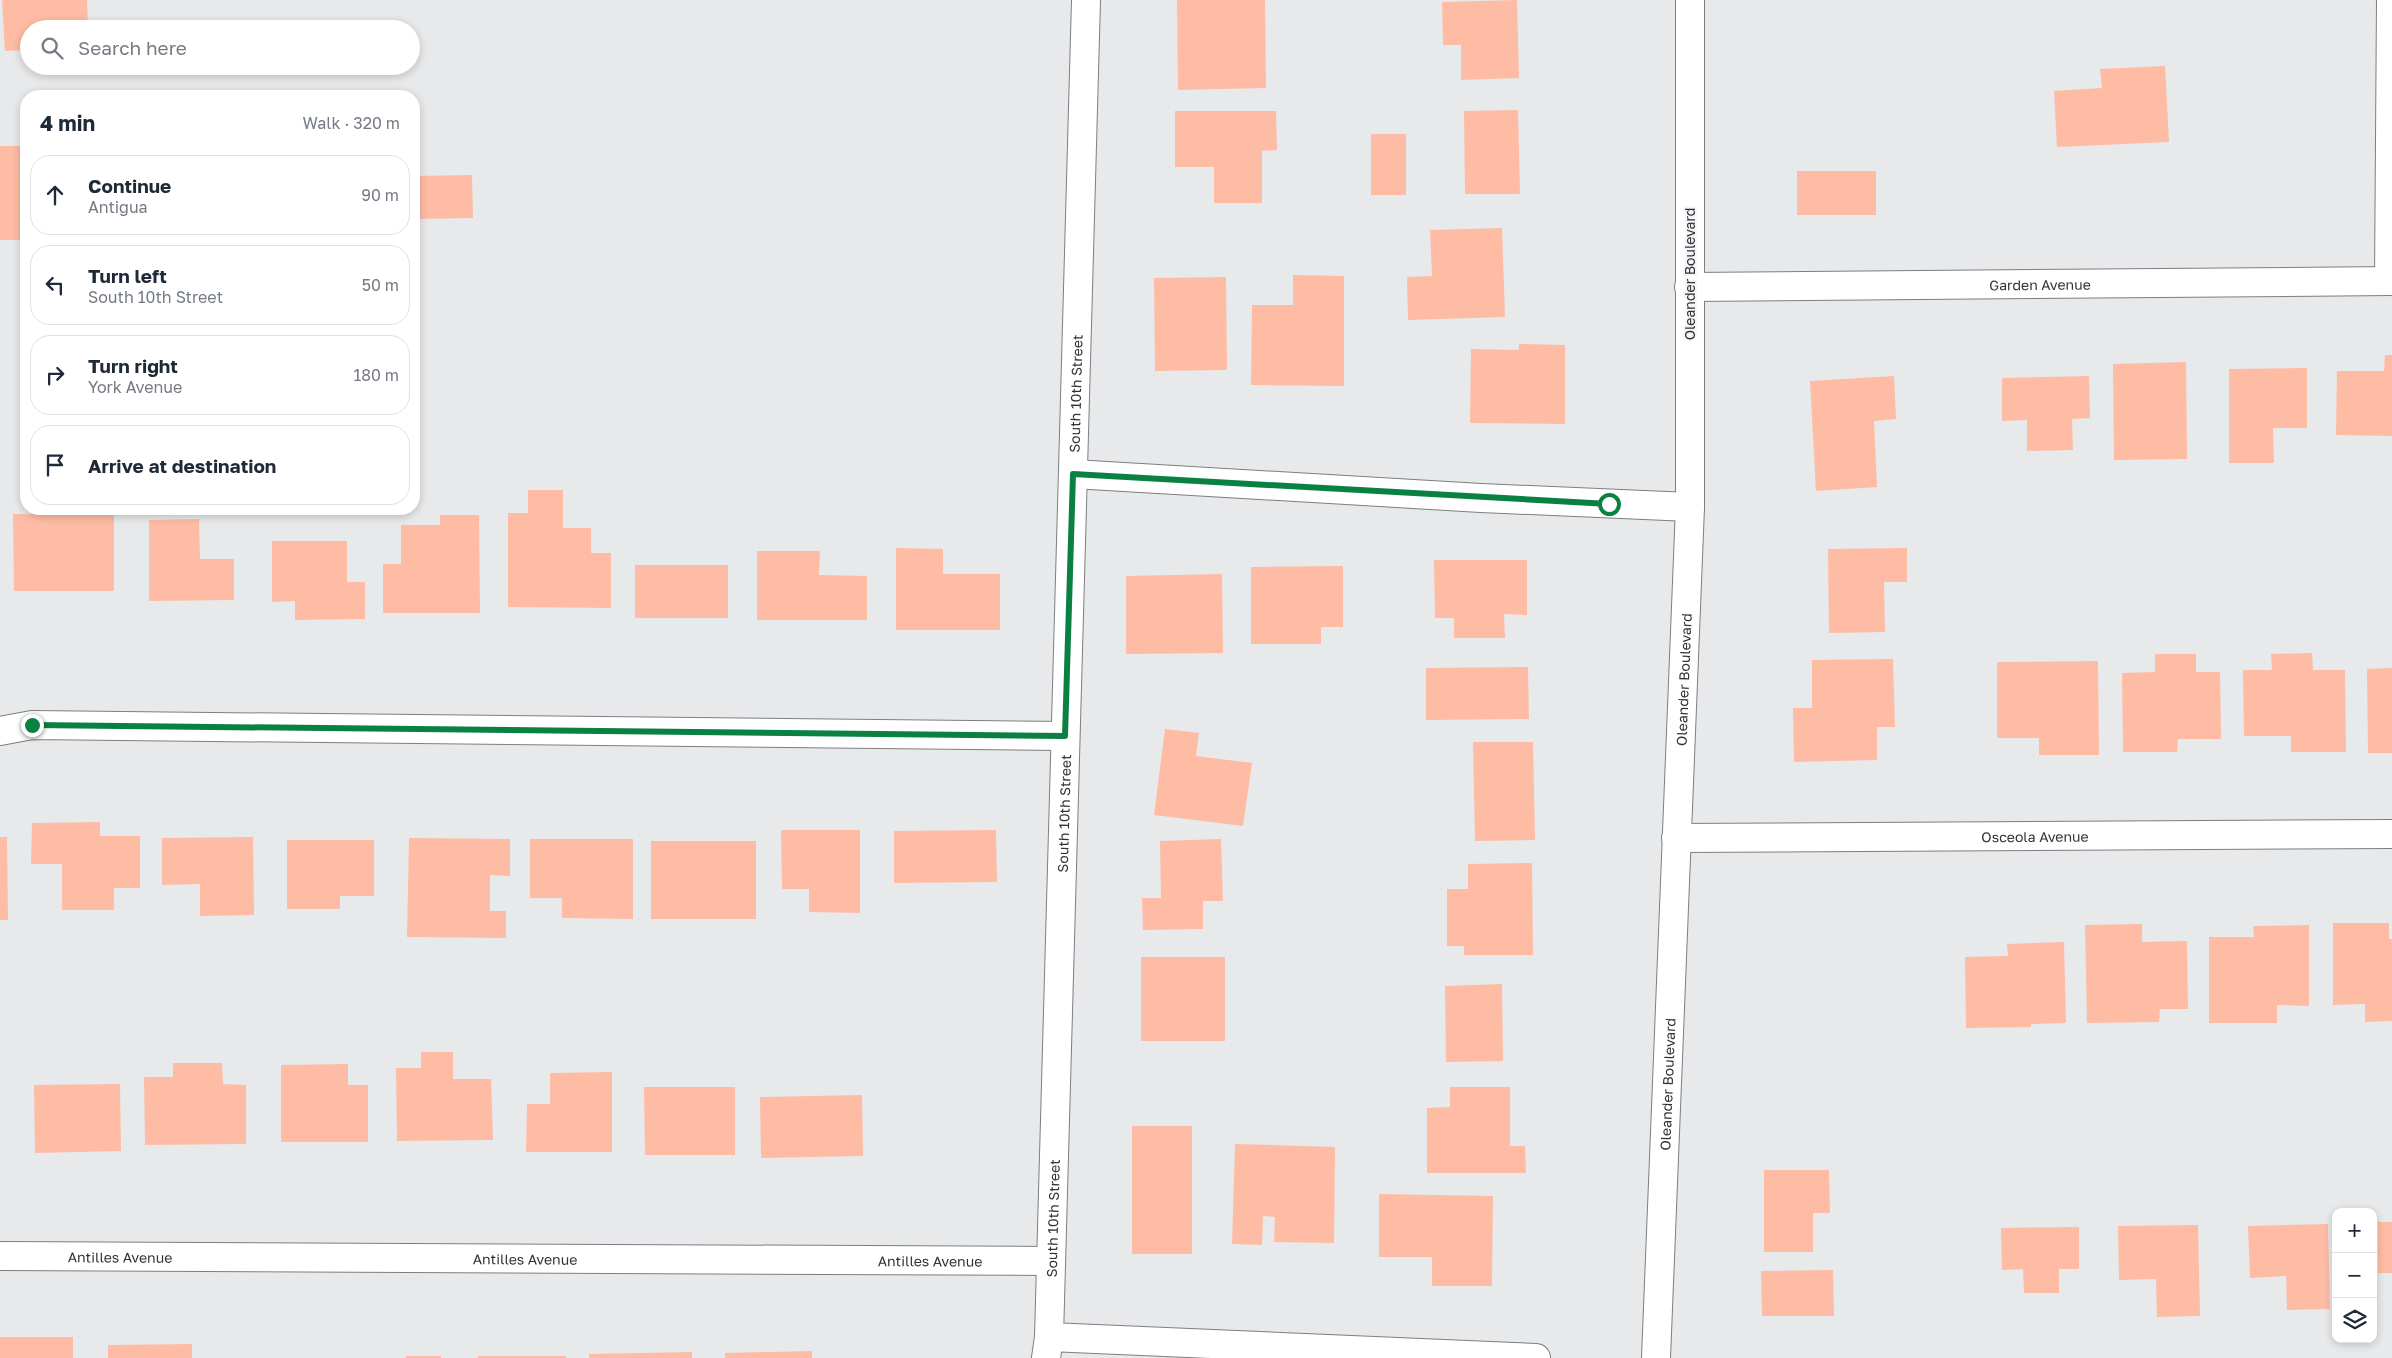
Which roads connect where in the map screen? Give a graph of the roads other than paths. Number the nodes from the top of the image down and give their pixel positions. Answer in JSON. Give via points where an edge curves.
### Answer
{"nodes":[{"id":1,"x":1086,"y":0,"type":"edge"},
{"id":2,"x":1690,"y":0,"type":"edge"},
{"id":3,"x":2391,"y":0,"type":"edge"},
{"id":4,"x":2390,"y":282,"type":"edge"},
{"id":5,"x":1689,"y":287,"type":"junction"},
{"id":6,"x":1073,"y":474,"type":"junction"},
{"id":7,"x":1690,"y":507,"type":"junction"},
{"id":8,"x":0,"y":731,"type":"edge"},
{"id":9,"x":1065,"y":736,"type":"junction"},
{"id":10,"x":2392,"y":834,"type":"edge"},
{"id":11,"x":1676,"y":838,"type":"junction"},
{"id":12,"x":0,"y":1256,"type":"edge"},
{"id":13,"x":1051,"y":1261,"type":"junction"},
{"id":14,"x":1048,"y":1348,"type":"edge"},
{"id":15,"x":1536,"y":1358,"type":"edge"},
{"id":16,"x":1656,"y":1358,"type":"edge"}],
"edges":[{"from":1,"to":6,"type":"street","name":"South 10th Street"},
{"from":2,"to":5,"type":"street","name":"Oleander Boulevard"},
{"from":3,"to":4,"type":"street"},
{"from":4,"to":5,"type":"street","name":"Garden Avenue"},
{"from":5,"to":7,"type":"street","name":"Oleander Boulevard"},
{"from":6,"to":7,"type":"street"},
{"from":6,"to":9,"type":"street","name":"South 10th Street"},
{"from":7,"to":11,"type":"street","name":"Oleander Boulevard"},
{"from":8,"to":9,"type":"street","via":[[32,725]]},
{"from":9,"to":13,"type":"street","name":"South 10th Street"},
{"from":10,"to":11,"type":"street","name":"Osceola Avenue"},
{"from":11,"to":16,"type":"street","name":"Oleander Boulevard"},
{"from":12,"to":13,"type":"street","name":"Antilles Avenue"},
{"from":13,"to":14,"type":"street","name":"South 10th Street"},
{"from":14,"to":15,"type":"street"}]}
